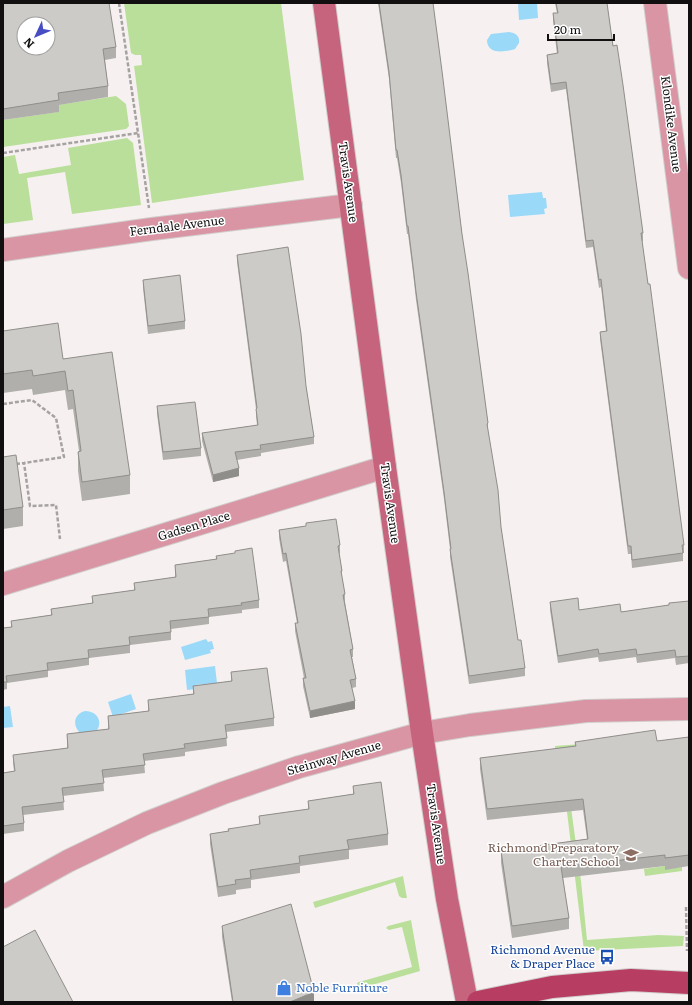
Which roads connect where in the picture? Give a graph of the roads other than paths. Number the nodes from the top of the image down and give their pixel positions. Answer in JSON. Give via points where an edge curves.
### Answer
{"nodes":[{"id":1,"x":324,"y":3,"type":"edge"},
{"id":2,"x":655,"y":3,"type":"edge"},
{"id":3,"x":351,"y":205,"type":"junction"},
{"id":4,"x":3,"y":250,"type":"edge"},
{"id":5,"x":689,"y":268,"type":"edge"},
{"id":6,"x":385,"y":467,"type":"junction"},
{"id":7,"x":3,"y":584,"type":"edge"},
{"id":8,"x":689,"y":709,"type":"edge"},
{"id":9,"x":422,"y":733,"type":"junction"},
{"id":10,"x":3,"y":897,"type":"edge"},
{"id":11,"x":689,"y":983,"type":"edge"},
{"id":12,"x":467,"y":1002,"type":"edge"},
{"id":13,"x":478,"y":1002,"type":"edge"}],
"edges":[{"from":1,"to":3,"type":"street","name":"Travis Avenue"},
{"from":2,"to":5,"type":"street","name":"Klondike Avenue"},
{"from":3,"to":4,"type":"street","name":"Ferndale Avenue"},
{"from":3,"to":6,"type":"street","name":"Travis Avenue"},
{"from":6,"to":7,"type":"street","name":"Gadsen Place"},
{"from":6,"to":9,"type":"street","name":"Travis Avenue"},
{"from":8,"to":9,"type":"street","name":"Steinway Avenue","via":[[586,711]]},
{"from":9,"to":10,"type":"street","name":"Steinway Avenue","via":[[299,767],[222,793],[114,839]]},
{"from":9,"to":12,"type":"street","name":"Travis Avenue","via":[[447,899]]},
{"from":11,"to":13,"type":"main road","via":[[631,980],[552,987]]}]}
